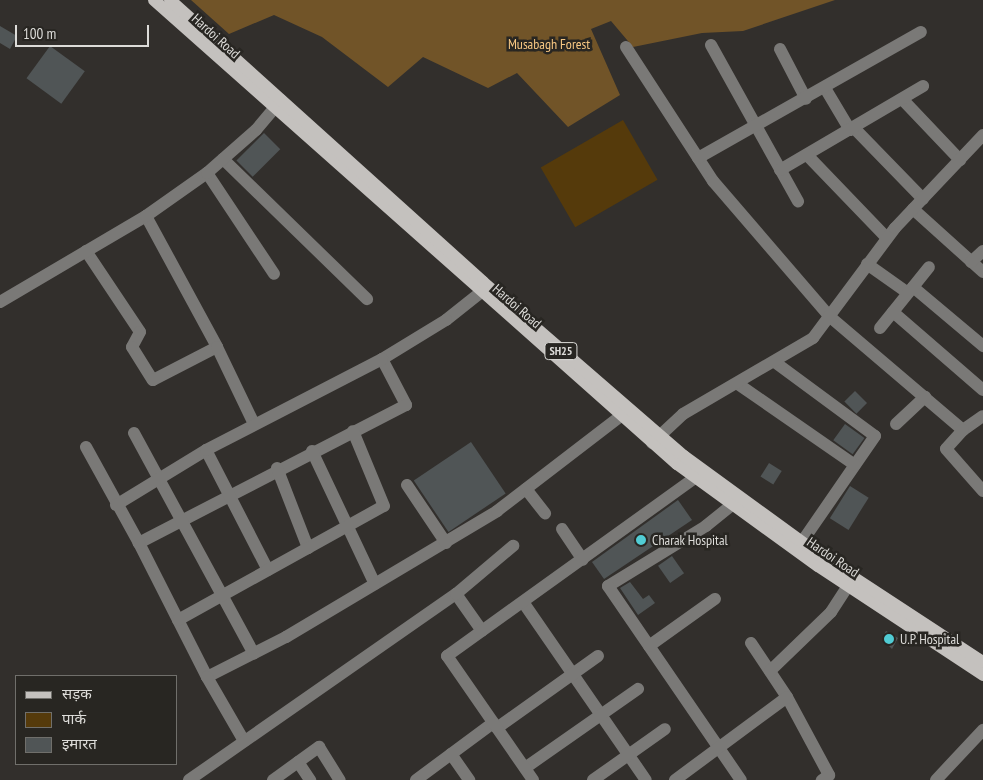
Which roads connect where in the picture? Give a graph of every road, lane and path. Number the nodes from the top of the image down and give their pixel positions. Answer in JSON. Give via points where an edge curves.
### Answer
{"nodes":[{"id":1,"x":154,"y":0,"type":"edge"},
{"id":2,"x":170,"y":0,"type":"edge"},
{"id":3,"x":921,"y":32,"type":"dead end"},
{"id":4,"x":711,"y":45,"type":"dead end"},
{"id":5,"x":626,"y":47,"type":"dead end"},
{"id":6,"x":780,"y":49,"type":"dead end"},
{"id":7,"x":923,"y":86,"type":"dead end"},
{"id":8,"x":825,"y":88,"type":"junction"},
{"id":9,"x":806,"y":99,"type":"junction"},
{"id":10,"x":903,"y":100,"type":"junction"},
{"id":11,"x":277,"y":104,"type":"junction"},
{"id":12,"x":755,"y":127,"type":"junction"},
{"id":13,"x":852,"y":129,"type":"junction"},
{"id":14,"x":983,"y":135,"type":"edge"},
{"id":15,"x":807,"y":155,"type":"junction"},
{"id":16,"x":698,"y":158,"type":"junction"},
{"id":17,"x":223,"y":159,"type":"junction"},
{"id":18,"x":960,"y":160,"type":"junction"},
{"id":19,"x":780,"y":170,"type":"junction"},
{"id":20,"x":207,"y":173,"type":"junction"},
{"id":21,"x":923,"y":199,"type":"junction"},
{"id":22,"x":798,"y":201,"type":"dead end"},
{"id":23,"x":912,"y":209,"type":"junction"},
{"id":24,"x":146,"y":216,"type":"junction"},
{"id":25,"x":887,"y":238,"type":"junction"},
{"id":26,"x":86,"y":250,"type":"junction"},
{"id":27,"x":983,"y":251,"type":"edge"},
{"id":28,"x":972,"y":262,"type":"junction"},
{"id":29,"x":867,"y":264,"type":"junction"},
{"id":30,"x":929,"y":267,"type":"dead end"},
{"id":31,"x":983,"y":272,"type":"edge"},
{"id":32,"x":274,"y":274,"type":"dead end"},
{"id":33,"x":911,"y":290,"type":"junction"},
{"id":34,"x":480,"y":293,"type":"junction"},
{"id":35,"x":2,"y":298,"type":"edge"},
{"id":36,"x":367,"y":299,"type":"dead end"},
{"id":37,"x":498,"y":303,"type":"junction"},
{"id":38,"x":893,"y":312,"type":"junction"},
{"id":39,"x":829,"y":316,"type":"junction"},
{"id":40,"x":880,"y":328,"type":"dead end"},
{"id":41,"x":983,"y":346,"type":"edge"},
{"id":42,"x":217,"y":347,"type":"junction"},
{"id":43,"x":382,"y":359,"type":"junction"},
{"id":44,"x":776,"y":363,"type":"junction"},
{"id":45,"x":738,"y":384,"type":"junction"},
{"id":46,"x":983,"y":390,"type":"edge"},
{"id":47,"x":925,"y":397,"type":"junction"},
{"id":48,"x":621,"y":416,"type":"junction"},
{"id":49,"x":983,"y":416,"type":"edge"},
{"id":50,"x":254,"y":424,"type":"junction"},
{"id":51,"x":896,"y":424,"type":"dead end"},
{"id":52,"x":963,"y":430,"type":"junction"},
{"id":53,"x":353,"y":431,"type":"junction"},
{"id":54,"x":134,"y":434,"type":"dead end"},
{"id":55,"x":656,"y":439,"type":"junction"},
{"id":56,"x":86,"y":447,"type":"dead end"},
{"id":57,"x":206,"y":450,"type":"junction"},
{"id":58,"x":312,"y":450,"type":"junction"},
{"id":59,"x":854,"y":466,"type":"junction"},
{"id":60,"x":277,"y":468,"type":"junction"},
{"id":61,"x":700,"y":474,"type":"junction"},
{"id":62,"x":159,"y":480,"type":"junction"},
{"id":63,"x":407,"y":485,"type":"dead end"},
{"id":64,"x":526,"y":489,"type":"junction"},
{"id":65,"x":983,"y":491,"type":"edge"},
{"id":66,"x":229,"y":494,"type":"junction"},
{"id":67,"x":733,"y":504,"type":"junction"},
{"id":68,"x":116,"y":505,"type":"junction"},
{"id":69,"x":545,"y":513,"type":"dead end"},
{"id":70,"x":181,"y":520,"type":"junction"},
{"id":71,"x":346,"y":527,"type":"junction"},
{"id":72,"x":562,"y":529,"type":"dead end"},
{"id":73,"x":802,"y":542,"type":"junction"},
{"id":74,"x":138,"y":543,"type":"junction"},
{"id":75,"x":446,"y":543,"type":"junction"},
{"id":76,"x":513,"y":546,"type":"dead end"},
{"id":77,"x":308,"y":548,"type":"junction"},
{"id":78,"x":583,"y":560,"type":"junction"},
{"id":79,"x":268,"y":570,"type":"junction"},
{"id":80,"x":375,"y":584,"type":"junction"},
{"id":81,"x":848,"y":586,"type":"junction"},
{"id":82,"x":456,"y":594,"type":"junction"},
{"id":83,"x":220,"y":597,"type":"junction"},
{"id":84,"x":715,"y":599,"type":"dead end"},
{"id":85,"x":523,"y":602,"type":"junction"},
{"id":86,"x":178,"y":620,"type":"junction"},
{"id":87,"x":482,"y":631,"type":"junction"},
{"id":88,"x":751,"y":643,"type":"dead end"},
{"id":89,"x":649,"y":646,"type":"junction"},
{"id":90,"x":254,"y":654,"type":"junction"},
{"id":91,"x":598,"y":656,"type":"dead end"},
{"id":92,"x":983,"y":662,"type":"edge"},
{"id":93,"x":770,"y":671,"type":"junction"},
{"id":94,"x":573,"y":674,"type":"junction"},
{"id":95,"x":983,"y":675,"type":"edge"},
{"id":96,"x":207,"y":677,"type":"junction"},
{"id":97,"x":638,"y":689,"type":"dead end"},
{"id":98,"x":787,"y":697,"type":"junction"},
{"id":99,"x":601,"y":715,"type":"junction"},
{"id":100,"x":495,"y":726,"type":"junction"},
{"id":101,"x":665,"y":729,"type":"dead end"},
{"id":102,"x":983,"y":730,"type":"edge"},
{"id":103,"x":244,"y":741,"type":"junction"},
{"id":104,"x":718,"y":748,"type":"junction"},
{"id":105,"x":451,"y":754,"type":"junction"},
{"id":106,"x":629,"y":754,"type":"junction"},
{"id":107,"x":298,"y":762,"type":"junction"},
{"id":108,"x":529,"y":776,"type":"edge"},
{"id":109,"x":196,"y":778,"type":"edge"},
{"id":110,"x":273,"y":780,"type":"edge"},
{"id":111,"x":310,"y":780,"type":"edge"},
{"id":112,"x":340,"y":780,"type":"edge"},
{"id":113,"x":416,"y":780,"type":"edge"},
{"id":114,"x":469,"y":780,"type":"edge"},
{"id":115,"x":592,"y":780,"type":"edge"},
{"id":116,"x":646,"y":780,"type":"edge"},
{"id":117,"x":675,"y":780,"type":"edge"},
{"id":118,"x":741,"y":780,"type":"edge"},
{"id":119,"x":822,"y":780,"type":"edge"},
{"id":120,"x":936,"y":780,"type":"edge"}],
"edges":[{"from":1,"to":11,"type":"main road","name":"Hardoi Road","number":"SH25"},
{"from":2,"to":11,"type":"main road","name":"Hardoi Road","number":"SH25"},
{"from":3,"to":8,"type":"street"},
{"from":4,"to":12,"type":"street"},
{"from":5,"to":16,"type":"street"},
{"from":6,"to":9,"type":"street"},
{"from":7,"to":10,"type":"street"},
{"from":8,"to":9,"type":"street"},
{"from":8,"to":13,"type":"street"},
{"from":9,"to":12,"type":"street"},
{"from":10,"to":13,"type":"street"},
{"from":10,"to":18,"type":"street"},
{"from":11,"to":17,"type":"street"},
{"from":11,"to":34,"type":"main road","name":"Hardoi Road","number":"SH25"},
{"from":11,"to":37,"type":"main road","name":"Hardoi Road","number":"SH25"},
{"from":12,"to":16,"type":"street"},
{"from":12,"to":19,"type":"street"},
{"from":13,"to":15,"type":"street"},
{"from":13,"to":21,"type":"street"},
{"from":14,"to":18,"type":"street"},
{"from":15,"to":19,"type":"street"},
{"from":15,"to":25,"type":"street"},
{"from":16,"to":39,"type":"street"},
{"from":17,"to":20,"type":"street"},
{"from":17,"to":36,"type":"street"},
{"from":18,"to":21,"type":"street"},
{"from":19,"to":22,"type":"street"},
{"from":20,"to":24,"type":"street"},
{"from":20,"to":32,"type":"street"},
{"from":21,"to":23,"type":"street"},
{"from":23,"to":25,"type":"street"},
{"from":23,"to":28,"type":"street"},
{"from":24,"to":26,"type":"street"},
{"from":24,"to":42,"type":"street"},
{"from":25,"to":29,"type":"street"},
{"from":26,"to":35,"type":"street"},
{"from":26,"to":42,"type":"street","via":[[140,332],[132,347],[153,380]]},
{"from":27,"to":28,"type":"street"},
{"from":28,"to":31,"type":"street"},
{"from":29,"to":33,"type":"street"},
{"from":29,"to":39,"type":"street"},
{"from":30,"to":33,"type":"street"},
{"from":33,"to":38,"type":"street"},
{"from":33,"to":41,"type":"street"},
{"from":34,"to":37,"type":"main road","name":"Hardoi Road","number":"SH25"},
{"from":34,"to":43,"type":"street","via":[[446,320]]},
{"from":37,"to":48,"type":"main road","name":"Hardoi Road","number":"SH25"},
{"from":37,"to":55,"type":"main road","name":"Hardoi Road","number":"SH25"},
{"from":38,"to":40,"type":"street"},
{"from":38,"to":46,"type":"street"},
{"from":39,"to":44,"type":"street","via":[[800,349]]},
{"from":39,"to":47,"type":"street"},
{"from":42,"to":50,"type":"street"},
{"from":43,"to":50,"type":"street"},
{"from":43,"to":53,"type":"street","via":[[406,405]]},
{"from":44,"to":45,"type":"street"},
{"from":44,"to":59,"type":"street","via":[[875,436]]},
{"from":45,"to":55,"type":"street","via":[[683,414]]},
{"from":45,"to":59,"type":"street"},
{"from":47,"to":51,"type":"street"},
{"from":47,"to":52,"type":"street"},
{"from":48,"to":55,"type":"main road","name":"Hardoi Road","number":"SH25"},
{"from":48,"to":64,"type":"street"},
{"from":49,"to":52,"type":"street"},
{"from":50,"to":57,"type":"street"},
{"from":52,"to":65,"type":"street","via":[[946,449]]},
{"from":53,"to":58,"type":"street"},
{"from":53,"to":71,"type":"street","via":[[384,506]]},
{"from":54,"to":62,"type":"street"},
{"from":55,"to":61,"type":"main road","name":"Hardoi Road","number":"SH25"},
{"from":56,"to":68,"type":"street"},
{"from":57,"to":62,"type":"street"},
{"from":57,"to":66,"type":"street"},
{"from":58,"to":60,"type":"street"},
{"from":58,"to":71,"type":"street"},
{"from":59,"to":73,"type":"street"},
{"from":60,"to":66,"type":"street"},
{"from":60,"to":77,"type":"street"},
{"from":61,"to":67,"type":"main road","name":"Hardoi Road","number":"SH25"},
{"from":61,"to":73,"type":"main road","name":"Hardoi Road","number":"SH25"},
{"from":61,"to":78,"type":"street"},
{"from":62,"to":68,"type":"street"},
{"from":62,"to":70,"type":"street"},
{"from":63,"to":75,"type":"street"},
{"from":64,"to":69,"type":"street"},
{"from":64,"to":75,"type":"street"},
{"from":66,"to":70,"type":"street"},
{"from":66,"to":79,"type":"street"},
{"from":67,"to":81,"type":"main road","name":"Hardoi Road","number":"SH25"},
{"from":67,"to":89,"type":"street","via":[[706,526],[608,586]]},
{"from":68,"to":74,"type":"street"},
{"from":70,"to":74,"type":"street"},
{"from":70,"to":83,"type":"street"},
{"from":71,"to":77,"type":"street"},
{"from":71,"to":80,"type":"street"},
{"from":72,"to":78,"type":"street"},
{"from":73,"to":92,"type":"main road","name":"Hardoi Road","number":"SH25"},
{"from":74,"to":86,"type":"street"},
{"from":75,"to":80,"type":"street"},
{"from":76,"to":82,"type":"street"},
{"from":77,"to":79,"type":"street"},
{"from":78,"to":85,"type":"street"},
{"from":79,"to":83,"type":"street"},
{"from":80,"to":90,"type":"street"},
{"from":81,"to":93,"type":"street","via":[[831,612]]},
{"from":81,"to":95,"type":"main road","name":"Hardoi Road","number":"SH25"},
{"from":82,"to":87,"type":"street"},
{"from":82,"to":103,"type":"street"},
{"from":83,"to":86,"type":"street"},
{"from":83,"to":90,"type":"street"},
{"from":84,"to":89,"type":"street"},
{"from":85,"to":87,"type":"street"},
{"from":85,"to":94,"type":"street"},
{"from":86,"to":96,"type":"street"},
{"from":87,"to":100,"type":"street","via":[[447,656]]},
{"from":88,"to":93,"type":"street"},
{"from":89,"to":104,"type":"street"},
{"from":90,"to":96,"type":"street"},
{"from":91,"to":94,"type":"street"},
{"from":93,"to":98,"type":"street"},
{"from":94,"to":99,"type":"street"},
{"from":94,"to":100,"type":"street"},
{"from":96,"to":103,"type":"street"},
{"from":97,"to":99,"type":"street"},
{"from":98,"to":104,"type":"street"},
{"from":98,"to":119,"type":"street","via":[[829,775]]},
{"from":99,"to":106,"type":"street"},
{"from":99,"to":108,"type":"street"},
{"from":100,"to":105,"type":"street"},
{"from":100,"to":108,"type":"street"},
{"from":101,"to":106,"type":"street"},
{"from":102,"to":120,"type":"street"},
{"from":103,"to":109,"type":"street"},
{"from":104,"to":117,"type":"street"},
{"from":104,"to":118,"type":"street"},
{"from":105,"to":113,"type":"street"},
{"from":105,"to":114,"type":"street"},
{"from":106,"to":115,"type":"street"},
{"from":106,"to":116,"type":"street"},
{"from":107,"to":110,"type":"street"},
{"from":107,"to":111,"type":"street"},
{"from":107,"to":112,"type":"street","via":[[319,748]]}]}
